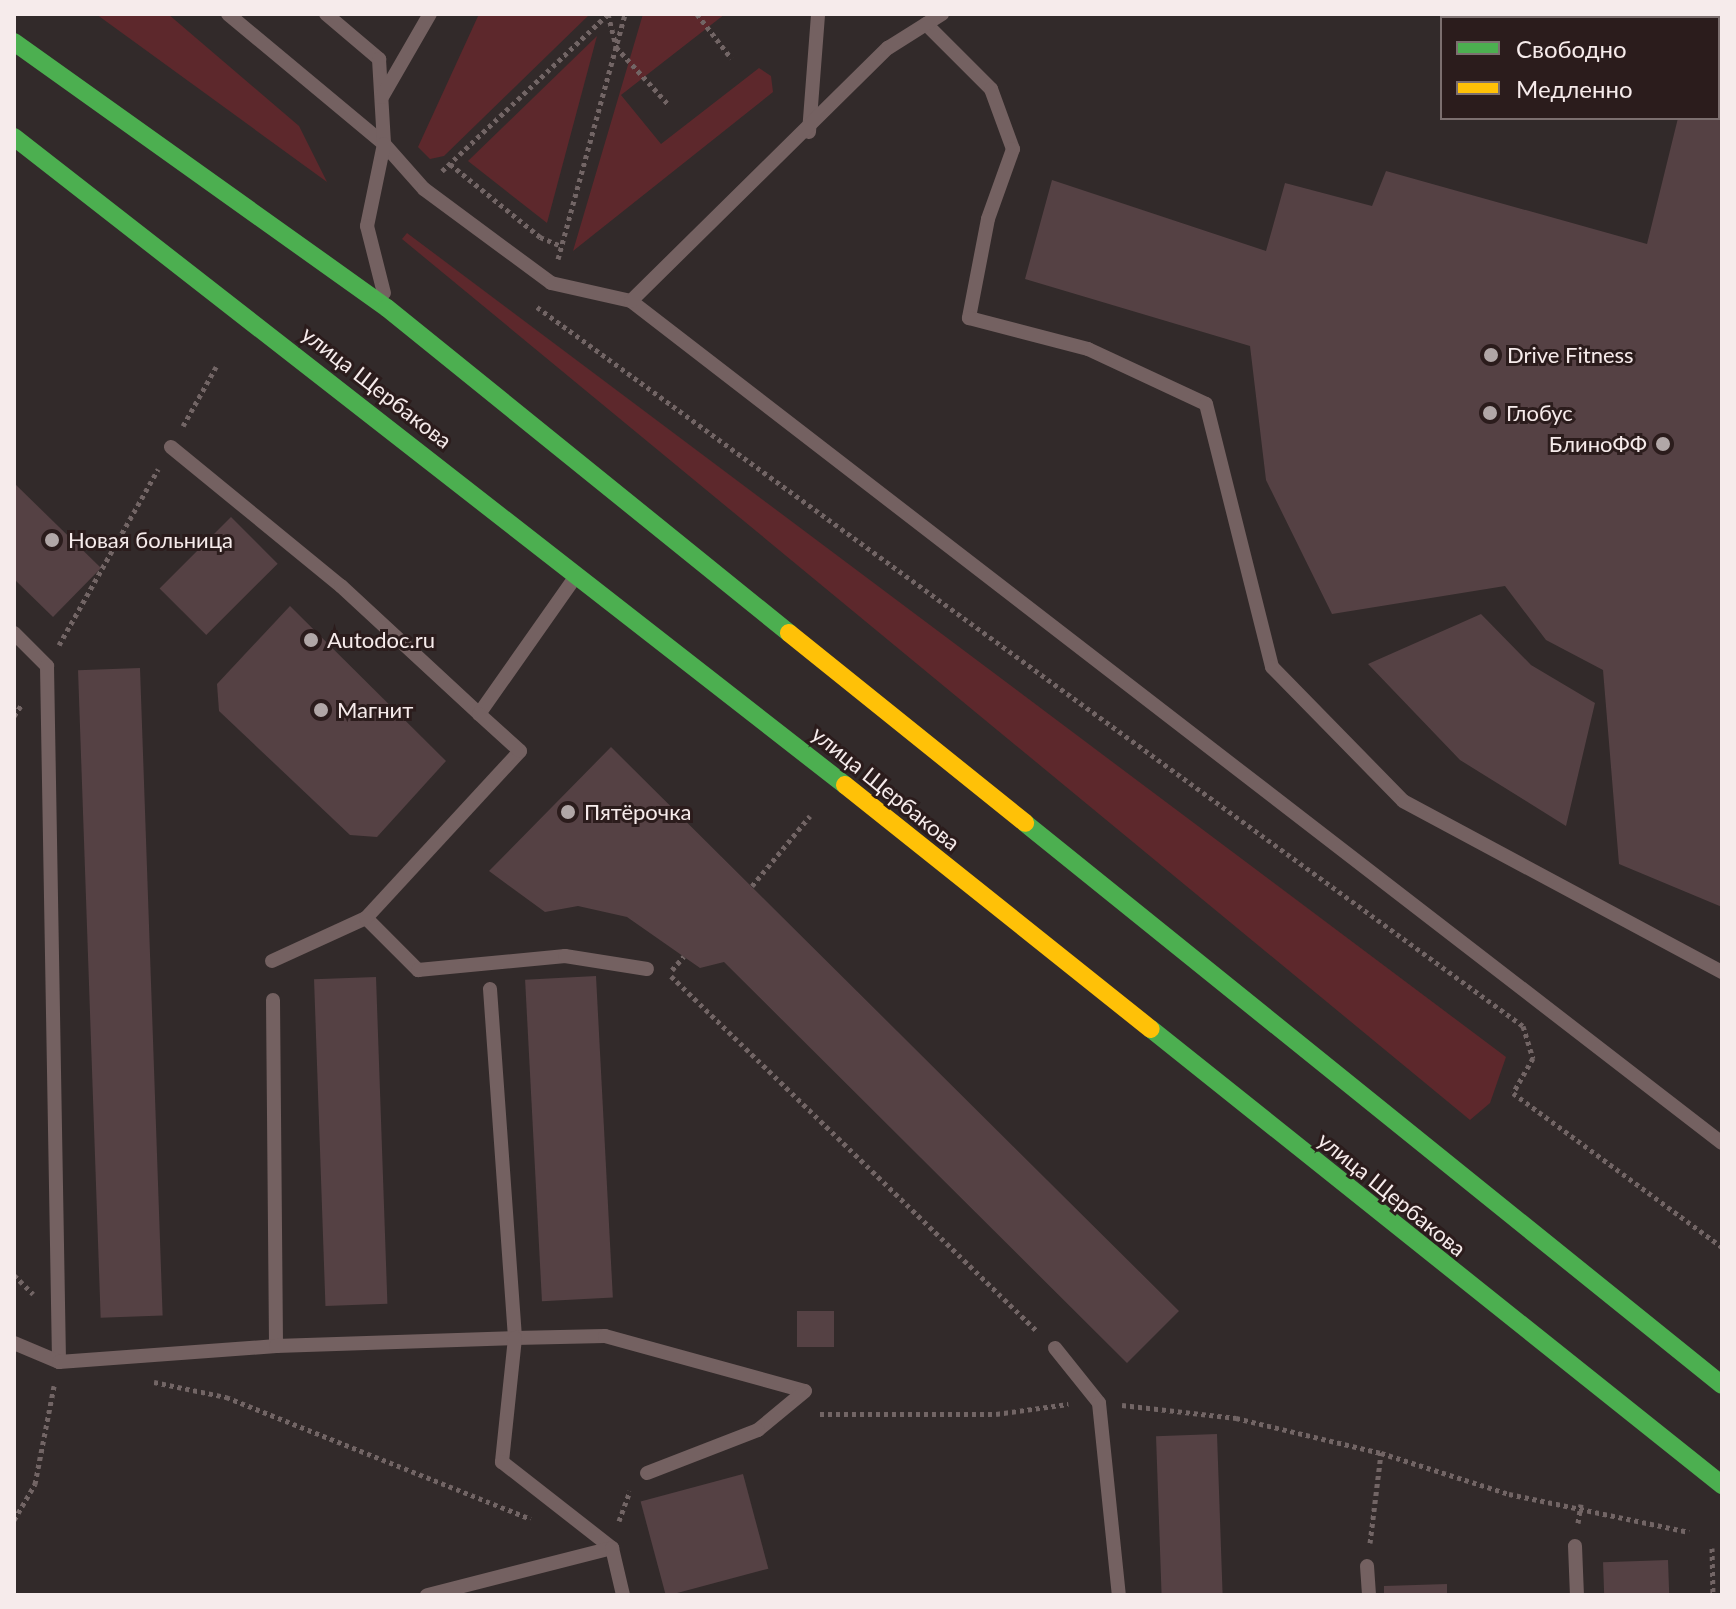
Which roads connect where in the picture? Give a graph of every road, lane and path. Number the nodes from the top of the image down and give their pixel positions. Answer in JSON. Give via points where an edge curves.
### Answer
{"nodes":[{"id":1,"x":228,"y":14,"type":"edge"},
{"id":2,"x":326,"y":14,"type":"edge"},
{"id":3,"x":430,"y":14,"type":"edge"},
{"id":4,"x":608,"y":14,"type":"edge"},
{"id":5,"x":625,"y":14,"type":"edge"},
{"id":6,"x":697,"y":14,"type":"edge"},
{"id":7,"x":818,"y":14,"type":"edge"},
{"id":8,"x":942,"y":14,"type":"edge"},
{"id":9,"x":926,"y":24,"type":"junction"},
{"id":10,"x":14,"y":42,"type":"edge"},
{"id":11,"x":616,"y":47,"type":"junction"},
{"id":12,"x":731,"y":58,"type":"dead end"},
{"id":13,"x":382,"y":97,"type":"junction"},
{"id":14,"x":669,"y":105,"type":"dead end"},
{"id":15,"x":809,"y":132,"type":"junction"},
{"id":16,"x":14,"y":137,"type":"edge"},
{"id":17,"x":384,"y":144,"type":"junction"},
{"id":18,"x":450,"y":164,"type":"junction"},
{"id":19,"x":424,"y":189,"type":"junction"},
{"id":20,"x":561,"y":246,"type":"junction"},
{"id":21,"x":551,"y":283,"type":"junction"},
{"id":22,"x":524,"y":297,"type":"dead end"},
{"id":23,"x":631,"y":301,"type":"junction"},
{"id":24,"x":535,"y":306,"type":"junction"},
{"id":25,"x":387,"y":308,"type":"junction"},
{"id":26,"x":216,"y":367,"type":"dead end"},
{"id":27,"x":171,"y":447,"type":"junction"},
{"id":28,"x":578,"y":572,"type":"junction"},
{"id":29,"x":14,"y":633,"type":"edge"},
{"id":30,"x":47,"y":666,"type":"junction"},
{"id":31,"x":479,"y":714,"type":"junction"},
{"id":32,"x":14,"y":716,"type":"edge"},
{"id":33,"x":810,"y":816,"type":"dead end"},
{"id":34,"x":752,"y":886,"type":"dead end"},
{"id":35,"x":366,"y":918,"type":"junction"},
{"id":36,"x":684,"y":956,"type":"dead end"},
{"id":37,"x":272,"y":961,"type":"dead end"},
{"id":38,"x":647,"y":969,"type":"joint"},
{"id":39,"x":1722,"y":972,"type":"edge"},
{"id":40,"x":669,"y":974,"type":"junction"},
{"id":41,"x":490,"y":989,"type":"dead end"},
{"id":42,"x":273,"y":1000,"type":"dead end"},
{"id":43,"x":1722,"y":1143,"type":"edge"},
{"id":44,"x":1722,"y":1247,"type":"edge"},
{"id":45,"x":515,"y":1338,"type":"junction"},
{"id":46,"x":14,"y":1343,"type":"edge"},
{"id":47,"x":276,"y":1346,"type":"junction"},
{"id":48,"x":1055,"y":1348,"type":"joint"},
{"id":49,"x":59,"y":1362,"type":"junction"},
{"id":50,"x":150,"y":1381,"type":"dead end"},
{"id":51,"x":1722,"y":1385,"type":"edge"},
{"id":52,"x":1099,"y":1403,"type":"junction"},
{"id":53,"x":814,"y":1418,"type":"dead end"},
{"id":54,"x":1381,"y":1453,"type":"junction"},
{"id":55,"x":647,"y":1473,"type":"dead end"},
{"id":56,"x":1722,"y":1485,"type":"edge"},
{"id":57,"x":638,"y":1489,"type":"dead end"},
{"id":58,"x":14,"y":1520,"type":"edge"},
{"id":59,"x":542,"y":1524,"type":"dead end"},
{"id":60,"x":1689,"y":1532,"type":"dead end"},
{"id":61,"x":1575,"y":1546,"type":"dead end"},
{"id":62,"x":612,"y":1548,"type":"junction"},
{"id":63,"x":1712,"y":1548,"type":"dead end"},
{"id":64,"x":1367,"y":1566,"type":"joint"},
{"id":65,"x":427,"y":1595,"type":"edge"},
{"id":66,"x":623,"y":1595,"type":"edge"},
{"id":67,"x":1119,"y":1595,"type":"edge"},
{"id":68,"x":1369,"y":1595,"type":"edge"},
{"id":69,"x":1577,"y":1595,"type":"edge"},
{"id":70,"x":1713,"y":1595,"type":"edge"}],
"edges":[{"from":1,"to":17,"type":"lane"},
{"from":2,"to":13,"type":"lane","via":[[379,59]]},
{"from":3,"to":13,"type":"lane"},
{"from":4,"to":11,"type":"path"},
{"from":4,"to":18,"type":"path"},
{"from":5,"to":11,"type":"path"},
{"from":6,"to":12,"type":"path"},
{"from":7,"to":15,"type":"lane"},
{"from":8,"to":9,"type":"lane"},
{"from":9,"to":15,"type":"lane","via":[[888,48]]},
{"from":9,"to":39,"type":"lane","via":[[991,89],[1013,149],[988,219],[969,318],[1088,349],[1206,404],[1272,667],[1403,801]]},
{"from":10,"to":25,"type":"main road"},
{"from":11,"to":14,"type":"path"},
{"from":11,"to":20,"type":"path"},
{"from":13,"to":17,"type":"lane"},
{"from":15,"to":23,"type":"lane"},
{"from":16,"to":28,"type":"main road","name":"улица Щербакова"},
{"from":17,"to":19,"type":"lane"},
{"from":17,"to":25,"type":"lane","via":[[367,226]]},
{"from":18,"to":19,"type":"path"},
{"from":18,"to":20,"type":"path","via":[[540,237]]},
{"from":19,"to":21,"type":"lane"},
{"from":20,"to":21,"type":"path"},
{"from":21,"to":23,"type":"lane"},
{"from":21,"to":24,"type":"path"},
{"from":22,"to":24,"type":"path"},
{"from":23,"to":43,"type":"lane"},
{"from":24,"to":44,"type":"path","via":[[1523,1026],[1533,1058],[1513,1093]]},
{"from":25,"to":51,"type":"main road"},
{"from":26,"to":27,"type":"path"},
{"from":27,"to":30,"type":"path"},
{"from":27,"to":31,"type":"lane","via":[[341,586]]},
{"from":28,"to":31,"type":"lane"},
{"from":28,"to":56,"type":"main road","name":"улица Щербакова"},
{"from":29,"to":30,"type":"lane"},
{"from":30,"to":32,"type":"path"},
{"from":30,"to":49,"type":"lane"},
{"from":31,"to":35,"type":"lane","via":[[520,751]]},
{"from":33,"to":34,"type":"path"},
{"from":35,"to":37,"type":"lane"},
{"from":35,"to":38,"type":"lane","via":[[418,970],[565,956]]},
{"from":36,"to":40,"type":"path"},
{"from":38,"to":40,"type":"path"},
{"from":40,"to":48,"type":"path"},
{"from":41,"to":45,"type":"lane"},
{"from":42,"to":47,"type":"lane"},
{"from":45,"to":47,"type":"lane"},
{"from":45,"to":55,"type":"lane","via":[[605,1336],[805,1391],[758,1430]]},
{"from":45,"to":62,"type":"lane","via":[[502,1462]]},
{"from":46,"to":49,"type":"lane"},
{"from":47,"to":49,"type":"lane"},
{"from":48,"to":52,"type":"lane"},
{"from":49,"to":58,"type":"path","via":[[35,1484]]},
{"from":50,"to":59,"type":"path","via":[[226,1397]]},
{"from":52,"to":53,"type":"path","via":[[996,1414],[827,1410]]},
{"from":52,"to":54,"type":"path","via":[[1236,1418]]},
{"from":52,"to":67,"type":"lane"},
{"from":54,"to":60,"type":"path","via":[[1509,1494]]},
{"from":54,"to":64,"type":"path"},
{"from":57,"to":62,"type":"path","via":[[625,1493]]},
{"from":61,"to":69,"type":"lane"},
{"from":62,"to":65,"type":"lane"},
{"from":62,"to":66,"type":"lane"},
{"from":63,"to":70,"type":"path"},
{"from":64,"to":68,"type":"lane"}]}
